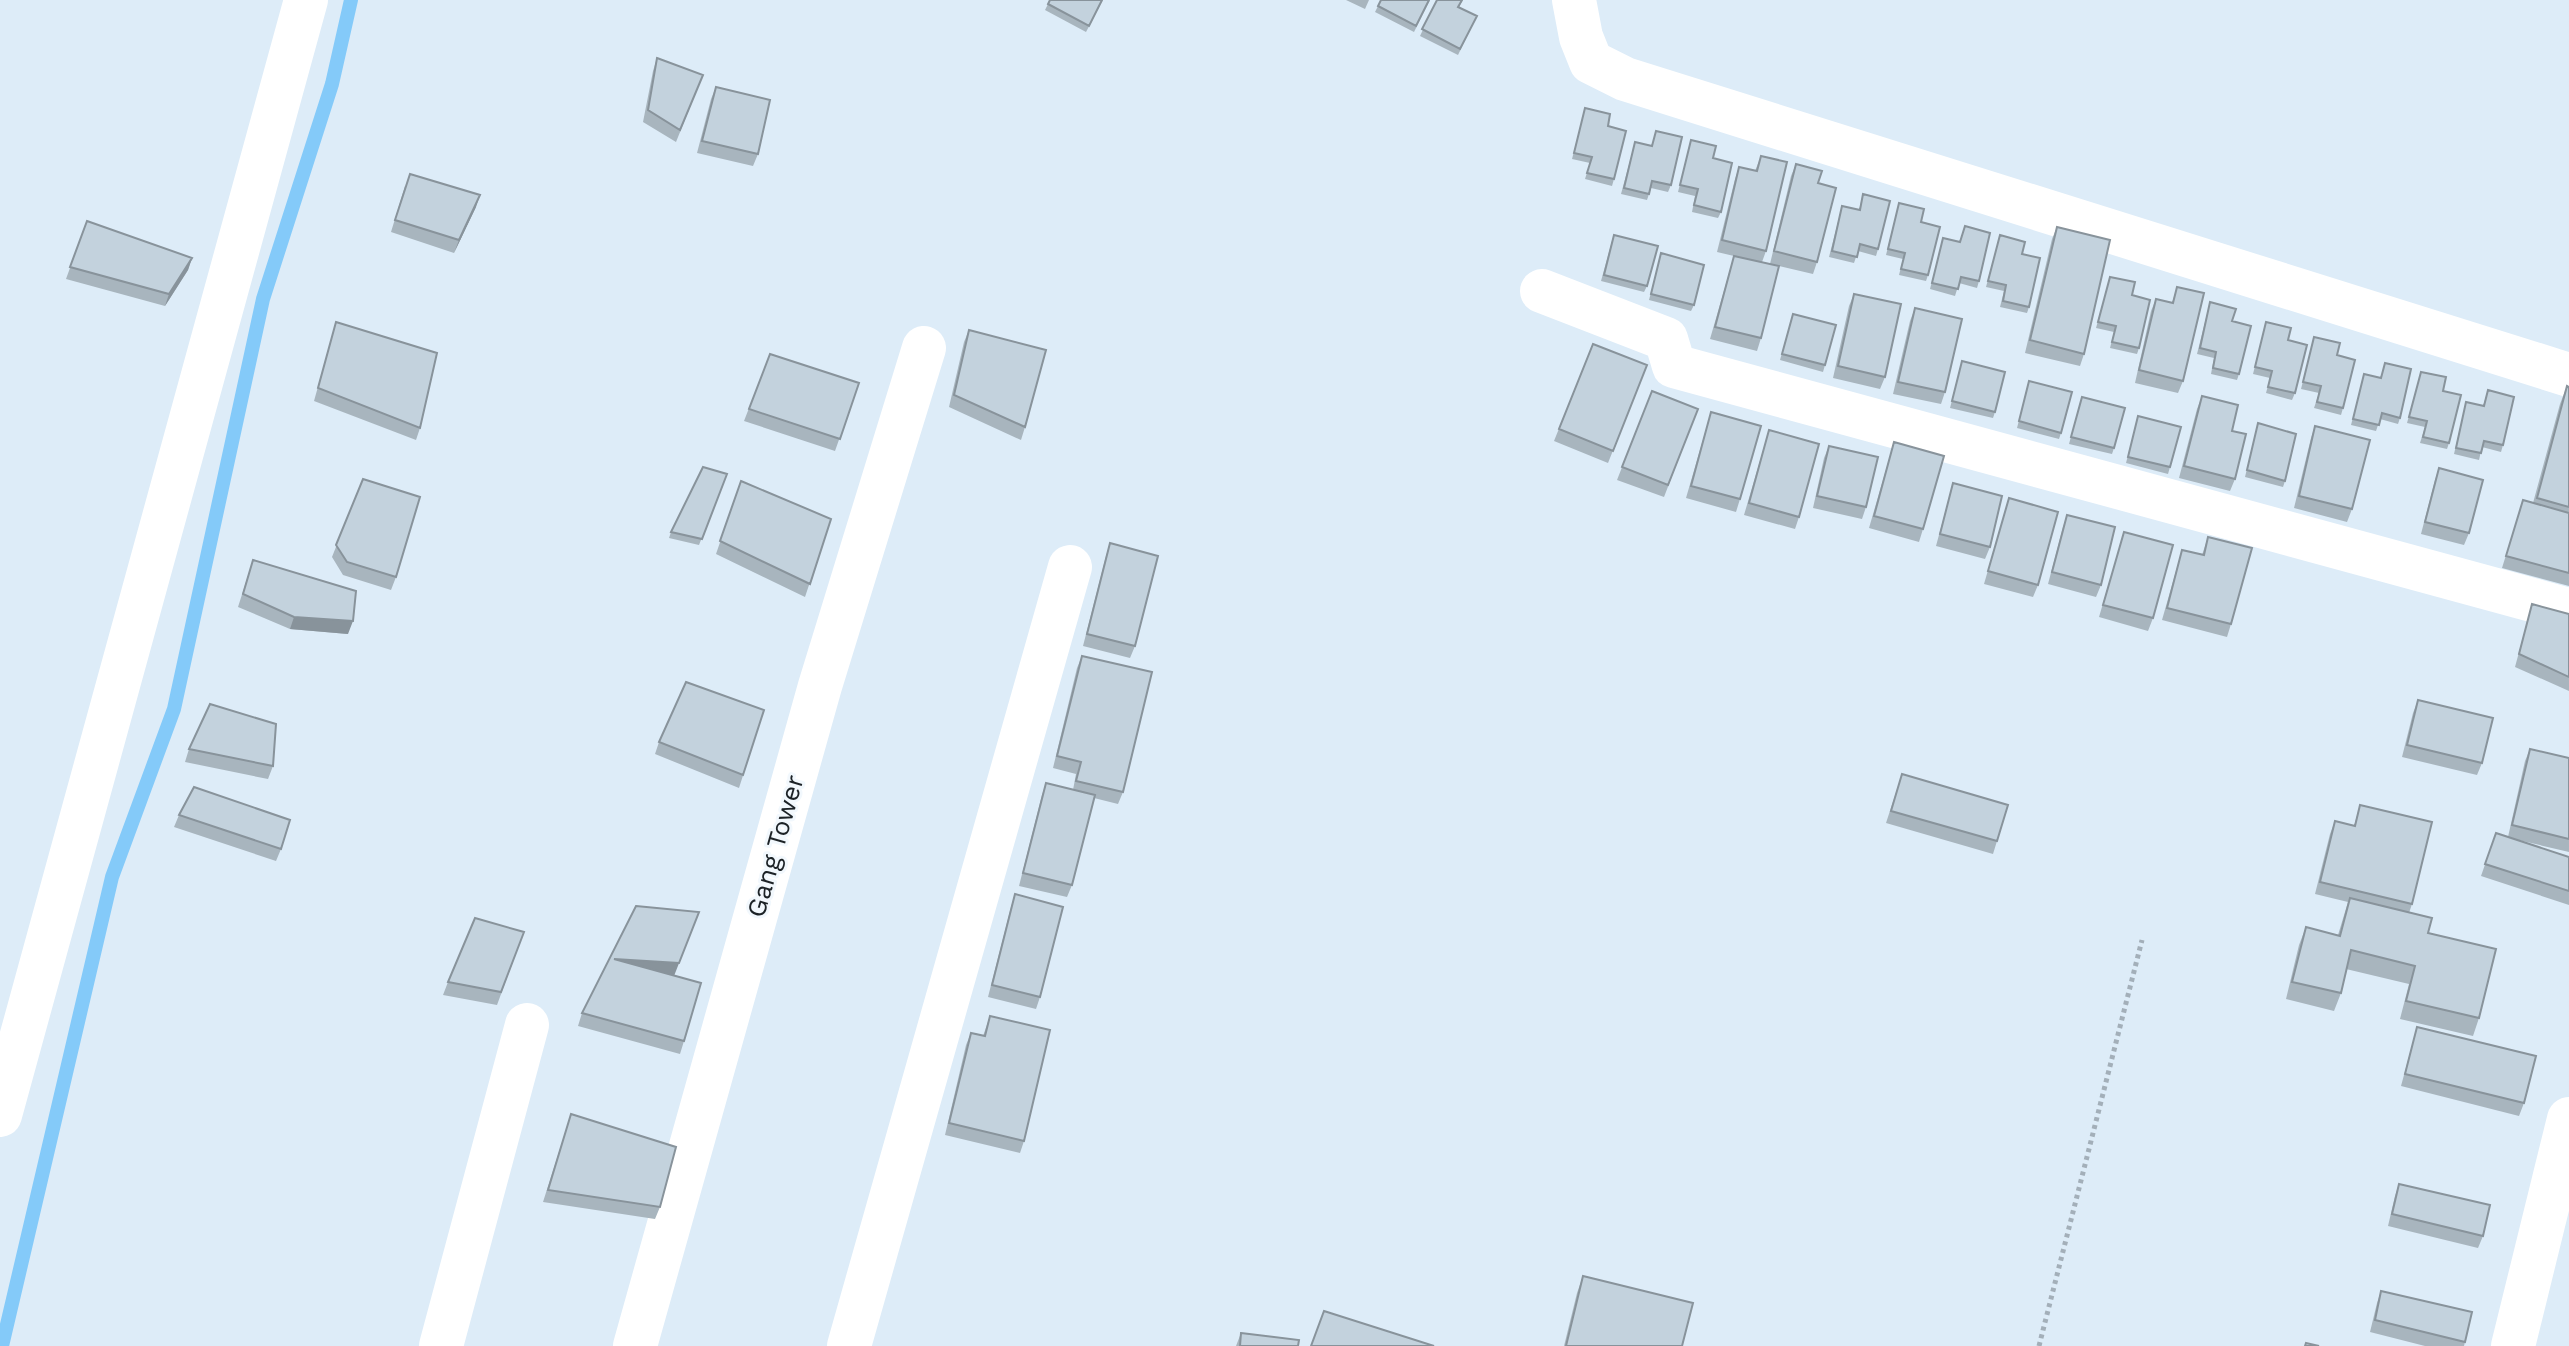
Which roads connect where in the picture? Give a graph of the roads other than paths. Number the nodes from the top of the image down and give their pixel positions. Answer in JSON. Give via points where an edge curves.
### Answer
{"nodes":[{"id":1,"x":306,"y":0,"type":"edge"},
{"id":2,"x":1574,"y":0,"type":"edge"},
{"id":3,"x":1542,"y":291,"type":"dead end"},
{"id":4,"x":924,"y":348,"type":"dead end"},
{"id":5,"x":2569,"y":375,"type":"edge"},
{"id":6,"x":1070,"y":567,"type":"dead end"},
{"id":7,"x":2569,"y":610,"type":"edge"},
{"id":8,"x":527,"y":1025,"type":"dead end"},
{"id":9,"x":0,"y":1115,"type":"edge"},
{"id":10,"x":2569,"y":1119,"type":"edge"},
{"id":11,"x":441,"y":1346,"type":"edge"},
{"id":12,"x":635,"y":1346,"type":"edge"},
{"id":13,"x":849,"y":1346,"type":"edge"},
{"id":14,"x":2513,"y":1346,"type":"edge"}],
"edges":[{"from":1,"to":9,"type":"street"},
{"from":2,"to":5,"type":"street","via":[[1591,62],[1625,79]]},
{"from":3,"to":7,"type":"street","via":[[1666,339],[1674,366]]},
{"from":4,"to":12,"type":"street","name":"Gang Tower","via":[[820,686]]},
{"from":6,"to":13,"type":"street"},
{"from":8,"to":11,"type":"street"},
{"from":10,"to":14,"type":"street"}]}
